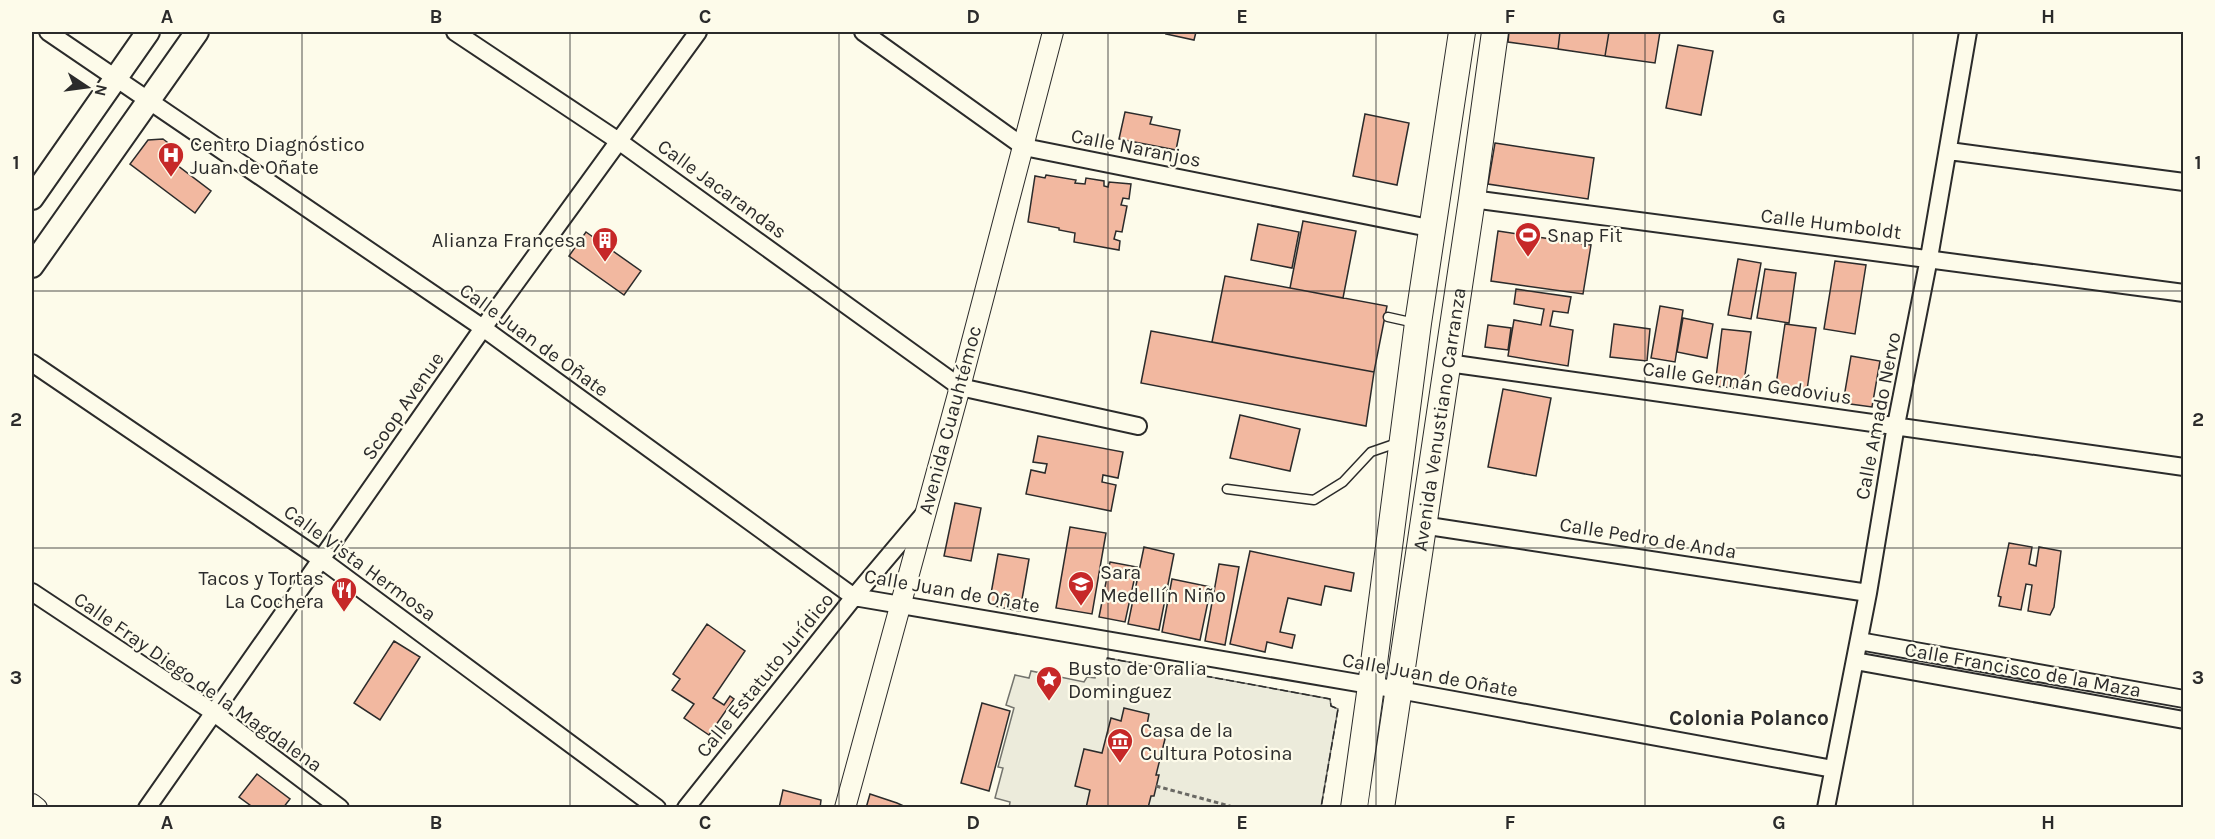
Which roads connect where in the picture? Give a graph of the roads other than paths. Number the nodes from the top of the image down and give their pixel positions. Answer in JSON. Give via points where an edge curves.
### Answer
{"nodes":[{"id":1,"x":48,"y":32,"type":"edge"},
{"id":2,"x":148,"y":32,"type":"edge"},
{"id":3,"x":197,"y":32,"type":"edge"},
{"id":4,"x":455,"y":32,"type":"edge"},
{"id":5,"x":698,"y":32,"type":"edge"},
{"id":6,"x":863,"y":32,"type":"edge"},
{"id":7,"x":1053,"y":32,"type":"edge"},
{"id":8,"x":1462,"y":32,"type":"edge"},
{"id":9,"x":1495,"y":32,"type":"edge"},
{"id":10,"x":1968,"y":32,"type":"edge"},
{"id":11,"x":116,"y":77,"type":"junction"},
{"id":12,"x":150,"y":99,"type":"junction"},
{"id":13,"x":620,"y":142,"type":"junction"},
{"id":14,"x":1024,"y":147,"type":"junction"},
{"id":15,"x":1949,"y":151,"type":"junction"},
{"id":16,"x":2184,"y":182,"type":"edge"},
{"id":17,"x":32,"y":198,"type":"edge"},
{"id":18,"x":1472,"y":199,"type":"junction"},
{"id":19,"x":1434,"y":229,"type":"junction"},
{"id":20,"x":1929,"y":258,"type":"junction"},
{"id":21,"x":32,"y":266,"type":"edge"},
{"id":22,"x":2184,"y":293,"type":"edge"},
{"id":23,"x":1388,"y":317,"type":"dead end"},
{"id":24,"x":1418,"y":323,"type":"junction"},
{"id":25,"x":483,"y":328,"type":"junction"},
{"id":26,"x":32,"y":363,"type":"edge"},
{"id":27,"x":1448,"y":363,"type":"junction"},
{"id":28,"x":960,"y":387,"type":"junction"},
{"id":29,"x":1896,"y":425,"type":"junction"},
{"id":30,"x":1138,"y":426,"type":"dead end"},
{"id":31,"x":1403,"y":441,"type":"junction"},
{"id":32,"x":2184,"y":467,"type":"edge"},
{"id":33,"x":1227,"y":489,"type":"dead end"},
{"id":34,"x":924,"y":514,"type":"junction"},
{"id":35,"x":1422,"y":525,"type":"junction"},
{"id":36,"x":322,"y":560,"type":"junction"},
{"id":37,"x":32,"y":592,"type":"edge"},
{"id":38,"x":1868,"y":593,"type":"junction"},
{"id":39,"x":854,"y":597,"type":"junction"},
{"id":40,"x":900,"y":605,"type":"junction"},
{"id":41,"x":1859,"y":641,"type":"junction"},
{"id":42,"x":1855,"y":662,"type":"junction"},
{"id":43,"x":1371,"y":686,"type":"junction"},
{"id":44,"x":1398,"y":690,"type":"junction"},
{"id":45,"x":2184,"y":699,"type":"edge"},
{"id":46,"x":213,"y":712,"type":"junction"},
{"id":47,"x":2184,"y":720,"type":"edge"},
{"id":48,"x":1833,"y":769,"type":"junction"},
{"id":49,"x":32,"y":804,"type":"edge"},
{"id":50,"x":36,"y":807,"type":"edge"},
{"id":51,"x":147,"y":807,"type":"edge"},
{"id":52,"x":340,"y":807,"type":"edge"},
{"id":53,"x":657,"y":807,"type":"edge"},
{"id":54,"x":686,"y":807,"type":"edge"},
{"id":55,"x":844,"y":807,"type":"edge"},
{"id":56,"x":1354,"y":807,"type":"edge"},
{"id":57,"x":1381,"y":807,"type":"edge"},
{"id":58,"x":1826,"y":807,"type":"edge"}],
"edges":[{"from":1,"to":11,"type":"street","name":"Calle Juan de Oñate"},
{"from":2,"to":11,"type":"main road"},
{"from":3,"to":12,"type":"main road"},
{"from":4,"to":13,"type":"street","name":"Calle Jacarandas"},
{"from":5,"to":13,"type":"street","name":"Scoop Avenue"},
{"from":6,"to":14,"type":"street","name":"Calle Naranjos"},
{"from":7,"to":14,"type":"street","name":"Avenida Cuauhtémoc"},
{"from":8,"to":19,"type":"main road","name":"Avenida Venustiano Carranza"},
{"from":9,"to":18,"type":"main road","name":"Avenida Venustiano Carranza"},
{"from":10,"to":15,"type":"street","name":"Calle Amado Nervo"},
{"from":11,"to":12,"type":"street","name":"Calle Juan de Oñate"},
{"from":11,"to":17,"type":"main road"},
{"from":12,"to":21,"type":"main road"},
{"from":12,"to":25,"type":"street","name":"Calle Juan de Oñate"},
{"from":13,"to":25,"type":"street","name":"Scoop Avenue"},
{"from":13,"to":28,"type":"street","name":"Calle Jacarandas"},
{"from":14,"to":19,"type":"street","name":"Calle Naranjos"},
{"from":14,"to":28,"type":"street","name":"Avenida Cuauhtémoc"},
{"from":15,"to":16,"type":"street"},
{"from":15,"to":20,"type":"street","name":"Calle Amado Nervo"},
{"from":18,"to":20,"type":"street","name":"Calle Humboldt"},
{"from":18,"to":27,"type":"main road","name":"Avenida Venustiano Carranza"},
{"from":19,"to":24,"type":"main road","name":"Avenida Venustiano Carranza"},
{"from":20,"to":22,"type":"street","name":"Calle Humboldt"},
{"from":20,"to":29,"type":"street","name":"Calle Amado Nervo"},
{"from":23,"to":24,"type":"lane"},
{"from":24,"to":31,"type":"main road","name":"Avenida Venustiano Carranza"},
{"from":25,"to":36,"type":"street","name":"Scoop Avenue"},
{"from":25,"to":39,"type":"street","name":"Calle Juan de Oñate"},
{"from":26,"to":36,"type":"street","name":"Calle Vista Hermosa"},
{"from":27,"to":29,"type":"street","name":"Calle Germán Gedovius"},
{"from":27,"to":35,"type":"main road","name":"Avenida Venustiano Carranza"},
{"from":28,"to":30,"type":"street"},
{"from":28,"to":34,"type":"street","name":"Avenida Cuauhtémoc"},
{"from":29,"to":32,"type":"street","name":"Calle Germán Gedovius"},
{"from":29,"to":38,"type":"street","name":"Calle Amado Nervo"},
{"from":31,"to":33,"type":"lane","via":[[1371,452],[1343,482],[1314,500]]},
{"from":31,"to":43,"type":"main road","name":"Avenida Venustiano Carranza"},
{"from":34,"to":39,"type":"street","name":"Calle Estatuto Jurídico"},
{"from":34,"to":40,"type":"street","name":"Avenida Cuauhtémoc"},
{"from":35,"to":38,"type":"street","name":"Calle Pedro de Anda"},
{"from":35,"to":44,"type":"main road","name":"Avenida Venustiano Carranza"},
{"from":36,"to":46,"type":"street","name":"Scoop Avenue"},
{"from":36,"to":53,"type":"street","name":"Calle Vista Hermosa"},
{"from":37,"to":46,"type":"street","name":"Calle Fray Diego de la Magdalena"},
{"from":38,"to":41,"type":"street","name":"Calle Amado Nervo"},
{"from":39,"to":40,"type":"street","name":"Calle Juan de Oñate"},
{"from":39,"to":54,"type":"street","name":"Calle Estatuto Jurídico"},
{"from":40,"to":43,"type":"street","name":"Calle Juan de Oñate"},
{"from":40,"to":55,"type":"street","name":"Avenida Cuauhtémoc"},
{"from":41,"to":42,"type":"street","name":"Calle Amado Nervo"},
{"from":41,"to":45,"type":"street","name":"Calle Francisco de la Maza"},
{"from":42,"to":47,"type":"street","name":"Calle Francisco de la Maza"},
{"from":42,"to":48,"type":"street","name":"Calle Amado Nervo"},
{"from":43,"to":44,"type":"street","name":"Calle Juan de Oñate"},
{"from":43,"to":56,"type":"main road","name":"Avenida Venustiano Carranza"},
{"from":44,"to":48,"type":"street","name":"Calle Juan de Oñate"},
{"from":44,"to":57,"type":"main road","name":"Avenida Venustiano Carranza"},
{"from":46,"to":51,"type":"street","name":"Scoop Avenue"},
{"from":46,"to":52,"type":"street","name":"Calle Fray Diego de la Magdalena"},
{"from":48,"to":58,"type":"street","name":"Calle Amado Nervo"},
{"from":49,"to":50,"type":"street"}]}
